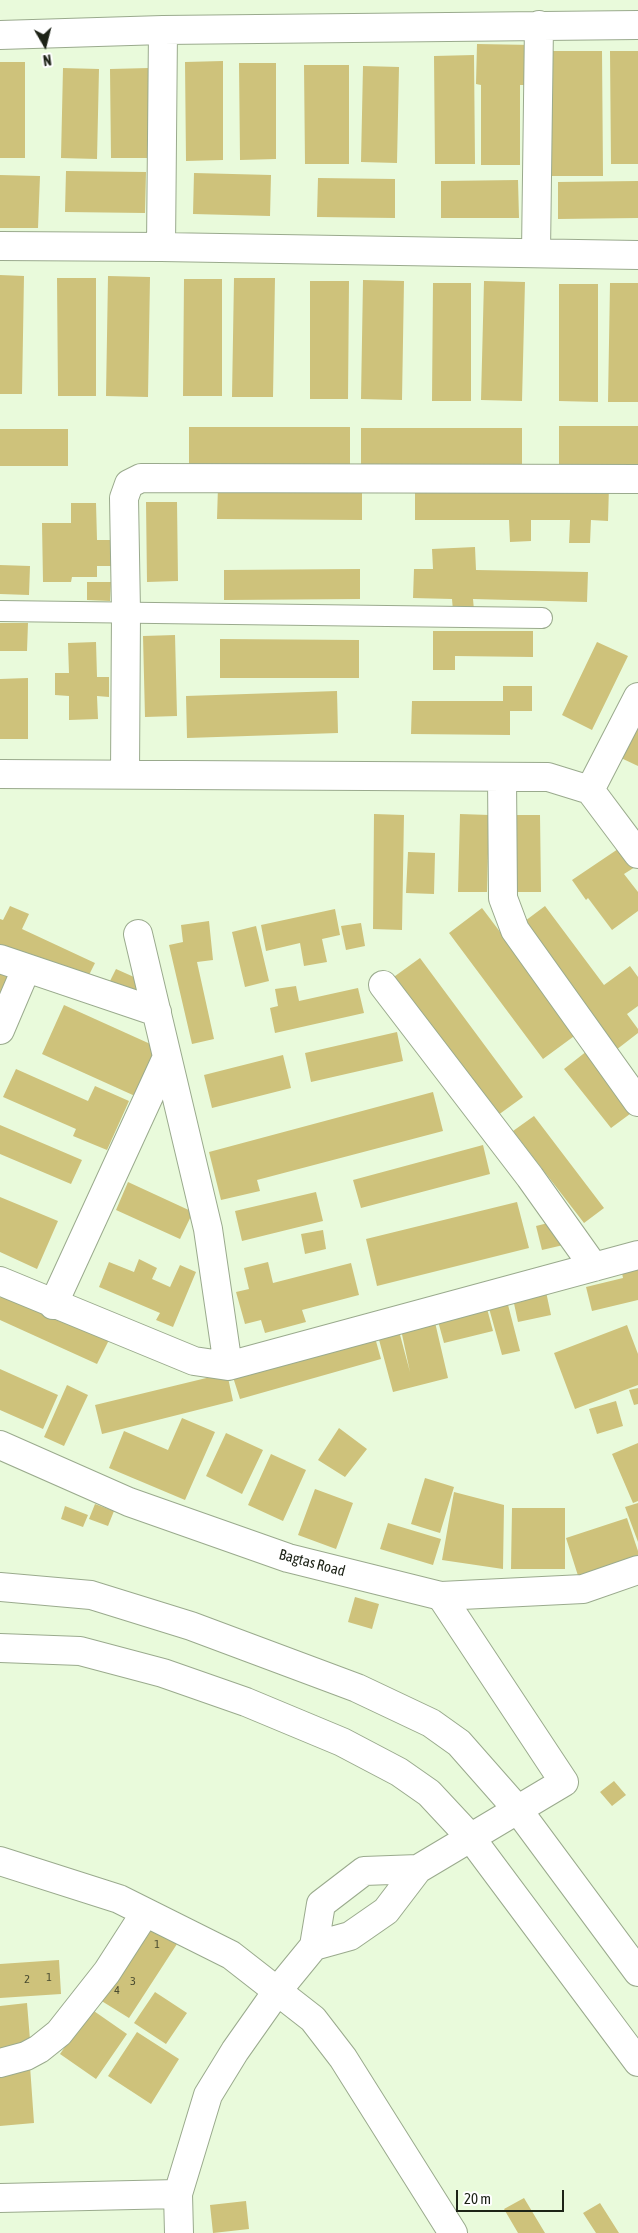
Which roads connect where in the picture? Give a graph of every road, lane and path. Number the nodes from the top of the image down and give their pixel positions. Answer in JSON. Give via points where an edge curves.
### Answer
{"nodes":[{"id":1,"x":539,"y":25,"type":"junction"},
{"id":2,"x":638,"y":25,"type":"edge"},
{"id":3,"x":163,"y":30,"type":"junction"},
{"id":4,"x":0,"y":35,"type":"edge"},
{"id":5,"x":0,"y":246,"type":"edge"},
{"id":6,"x":161,"y":247,"type":"junction"},
{"id":7,"x":536,"y":252,"type":"junction"},
{"id":8,"x":638,"y":255,"type":"edge"},
{"id":9,"x":638,"y":479,"type":"edge"},
{"id":10,"x":0,"y":611,"type":"edge"},
{"id":11,"x":126,"y":612,"type":"junction"},
{"id":12,"x":542,"y":618,"type":"dead end"},
{"id":13,"x":638,"y":697,"type":"edge"},
{"id":14,"x":0,"y":774,"type":"edge"},
{"id":15,"x":125,"y":774,"type":"junction"},
{"id":16,"x":502,"y":777,"type":"junction"},
{"id":17,"x":590,"y":790,"type":"junction"},
{"id":18,"x":638,"y":854,"type":"edge"},
{"id":19,"x":138,"y":934,"type":"dead end"},
{"id":20,"x":0,"y":960,"type":"edge"},
{"id":21,"x":26,"y":969,"type":"junction"},
{"id":22,"x":383,"y":985,"type":"dead end"},
{"id":23,"x":157,"y":1012,"type":"junction"},
{"id":24,"x":0,"y":1030,"type":"edge"},
{"id":25,"x":167,"y":1057,"type":"junction"},
{"id":26,"x":638,"y":1102,"type":"edge"},
{"id":27,"x":638,"y":1255,"type":"edge"},
{"id":28,"x":594,"y":1267,"type":"junction"},
{"id":29,"x":0,"y":1281,"type":"edge"},
{"id":30,"x":53,"y":1305,"type":"junction"},
{"id":31,"x":228,"y":1366,"type":"junction"},
{"id":32,"x":0,"y":1445,"type":"edge"},
{"id":33,"x":638,"y":1570,"type":"edge"},
{"id":34,"x":0,"y":1587,"type":"edge"},
{"id":35,"x":440,"y":1596,"type":"junction"},
{"id":36,"x":0,"y":1648,"type":"edge"},
{"id":37,"x":518,"y":1810,"type":"junction"},
{"id":38,"x":471,"y":1838,"type":"junction"},
{"id":39,"x":0,"y":1861,"type":"edge"},
{"id":40,"x":418,"y":1869,"type":"junction"},
{"id":41,"x":145,"y":1912,"type":"junction"},
{"id":42,"x":314,"y":1946,"type":"junction"},
{"id":43,"x":638,"y":1972,"type":"edge"},
{"id":44,"x":278,"y":1990,"type":"junction"},
{"id":45,"x":638,"y":2062,"type":"edge"},
{"id":46,"x":0,"y":2063,"type":"edge"},
{"id":47,"x":178,"y":2194,"type":"junction"},
{"id":48,"x":0,"y":2198,"type":"edge"},
{"id":49,"x":179,"y":2233,"type":"edge"},
{"id":50,"x":453,"y":2233,"type":"edge"}],
"edges":[{"from":1,"to":2,"type":"street"},
{"from":1,"to":3,"type":"street"},
{"from":1,"to":7,"type":"street"},
{"from":3,"to":4,"type":"street"},
{"from":3,"to":6,"type":"street"},
{"from":5,"to":6,"type":"street"},
{"from":6,"to":7,"type":"street"},
{"from":7,"to":8,"type":"street"},
{"from":9,"to":11,"type":"street","via":[[141,478],[129,484],[124,498]]},
{"from":10,"to":11,"type":"lane"},
{"from":11,"to":12,"type":"lane"},
{"from":11,"to":15,"type":"street"},
{"from":13,"to":17,"type":"street"},
{"from":14,"to":15,"type":"street"},
{"from":15,"to":16,"type":"street"},
{"from":16,"to":17,"type":"street","via":[[548,778]]},
{"from":16,"to":26,"type":"street","via":[[503,898],[515,930]]},
{"from":17,"to":18,"type":"street"},
{"from":19,"to":23,"type":"street"},
{"from":20,"to":21,"type":"street"},
{"from":21,"to":23,"type":"street"},
{"from":21,"to":24,"type":"street"},
{"from":22,"to":28,"type":"street","via":[[530,1177]]},
{"from":23,"to":25,"type":"street"},
{"from":25,"to":30,"type":"street"},
{"from":25,"to":31,"type":"street","via":[[208,1229]]},
{"from":27,"to":28,"type":"street"},
{"from":28,"to":31,"type":"street"},
{"from":29,"to":30,"type":"street"},
{"from":30,"to":31,"type":"street","via":[[194,1361]]},
{"from":32,"to":35,"type":"street","name":"Bagtas Road","via":[[129,1502],[288,1558]]},
{"from":33,"to":35,"type":"street","name":"Bagtas Road","via":[[582,1589]]},
{"from":34,"to":37,"type":"street","via":[[91,1595],[191,1626],[357,1688],[425,1720],[459,1743]]},
{"from":35,"to":37,"type":"street","via":[[564,1782]]},
{"from":36,"to":38,"type":"street","via":[[80,1651],[163,1673],[246,1702],[342,1742],[399,1772],[429,1793]]},
{"from":37,"to":38,"type":"street"},
{"from":37,"to":43,"type":"street"},
{"from":38,"to":40,"type":"street"},
{"from":38,"to":45,"type":"street"},
{"from":39,"to":41,"type":"street","via":[[119,1899]]},
{"from":40,"to":42,"type":"street","via":[[386,1911],[350,1936]]},
{"from":40,"to":42,"type":"street","via":[[364,1871],[321,1904]]},
{"from":41,"to":44,"type":"street","via":[[231,1955]]},
{"from":41,"to":46,"type":"street","via":[[107,1972],[58,2033],[26,2056]]},
{"from":42,"to":44,"type":"street"},
{"from":44,"to":47,"type":"street","via":[[208,2095]]},
{"from":44,"to":50,"type":"street","via":[[313,2019],[344,2058]]},
{"from":47,"to":48,"type":"street"},
{"from":47,"to":49,"type":"street"}]}
